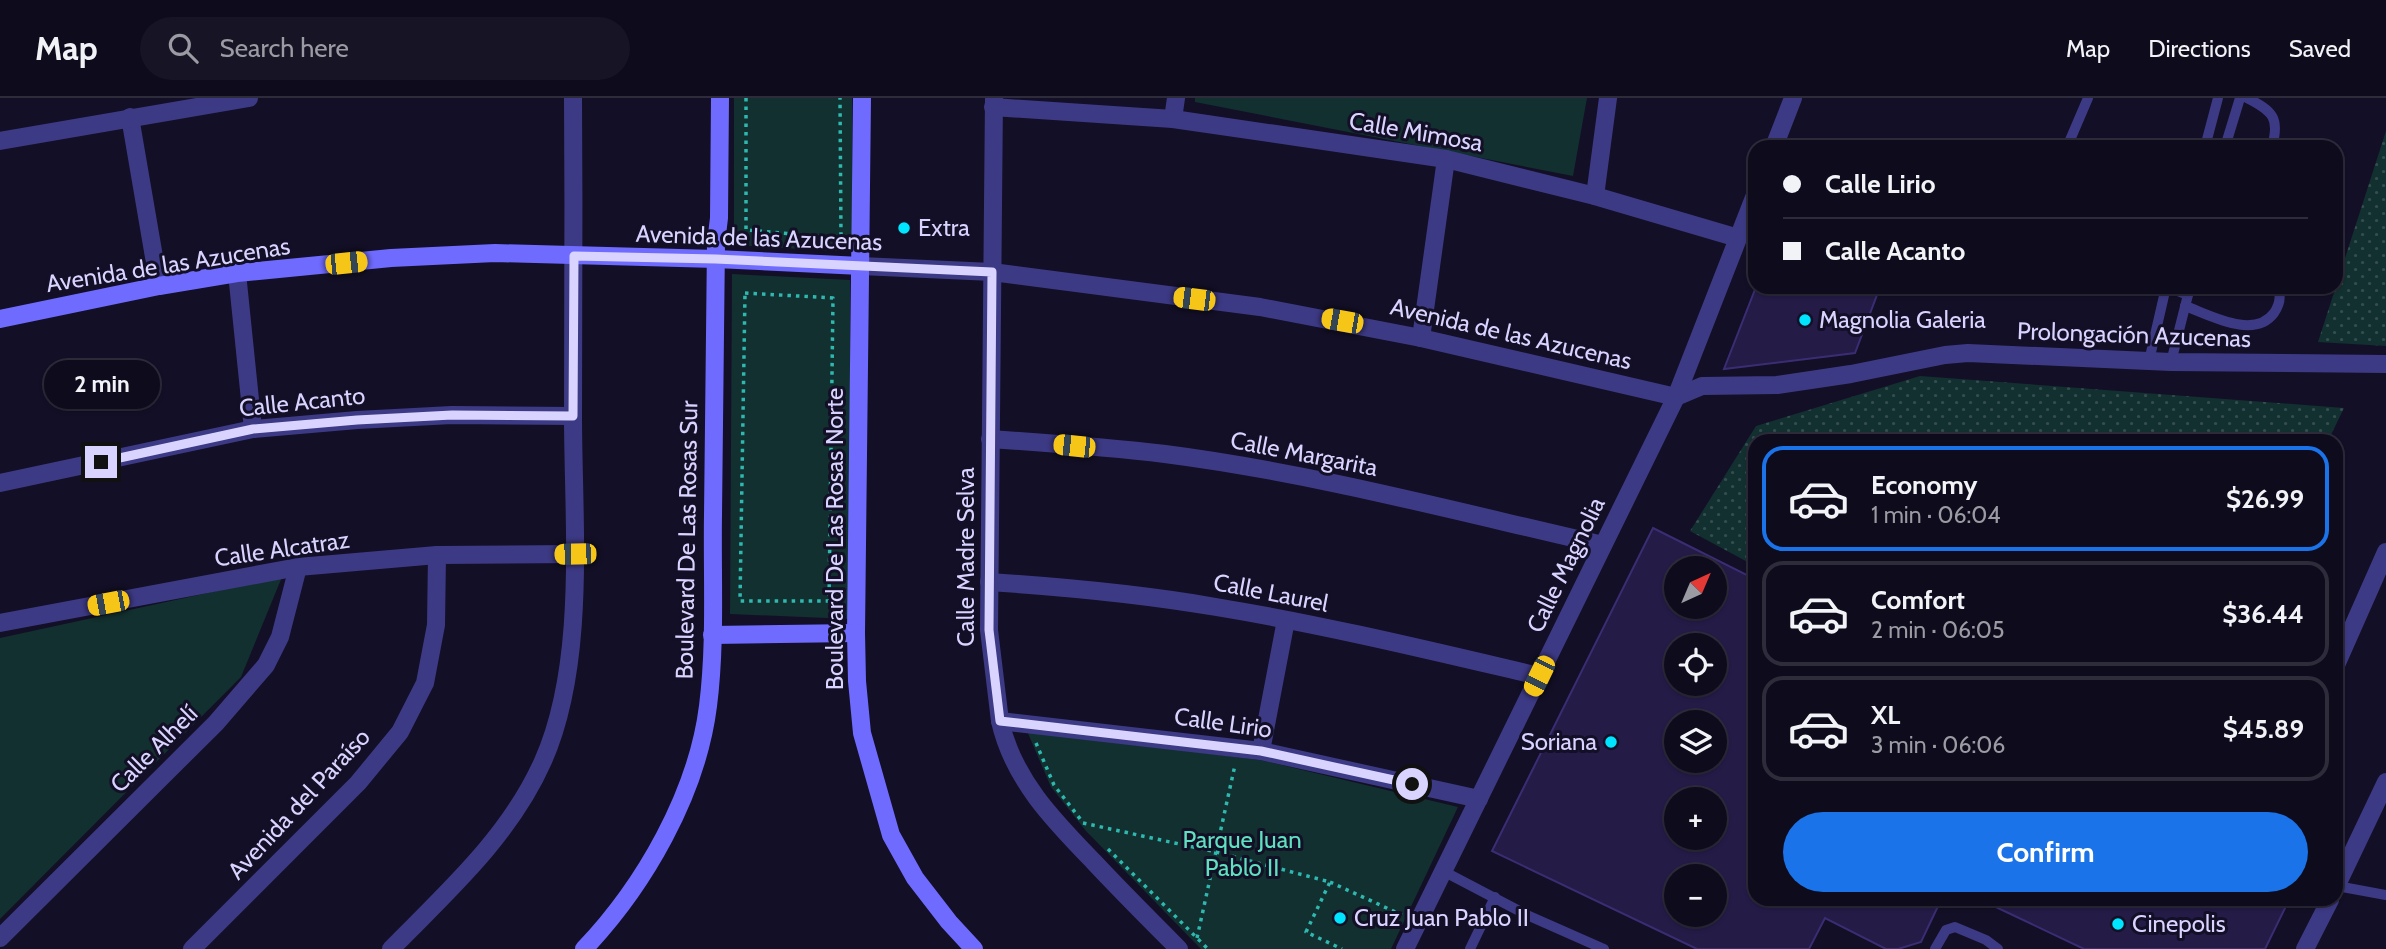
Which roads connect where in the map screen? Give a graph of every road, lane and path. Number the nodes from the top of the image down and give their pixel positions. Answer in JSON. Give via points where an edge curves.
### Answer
{"nodes":[{"id":1,"x":249,"y":98,"type":"edge"},
{"id":2,"x":573,"y":98,"type":"edge"},
{"id":3,"x":720,"y":98,"type":"edge"},
{"id":4,"x":746,"y":98,"type":"edge"},
{"id":5,"x":841,"y":98,"type":"edge"},
{"id":6,"x":862,"y":98,"type":"edge"},
{"id":7,"x":1176,"y":98,"type":"edge"},
{"id":8,"x":1608,"y":98,"type":"edge"},
{"id":9,"x":1793,"y":98,"type":"edge"},
{"id":10,"x":2088,"y":98,"type":"edge"},
{"id":11,"x":2218,"y":98,"type":"edge"},
{"id":12,"x":2240,"y":98,"type":"edge"},
{"id":13,"x":2247,"y":98,"type":"edge"},
{"id":14,"x":993,"y":102,"type":"edge"},
{"id":15,"x":130,"y":117,"type":"junction"},
{"id":16,"x":1173,"y":120,"type":"junction"},
{"id":17,"x":1777,"y":140,"type":"edge"},
{"id":18,"x":2070,"y":140,"type":"edge"},
{"id":19,"x":2206,"y":140,"type":"edge"},
{"id":20,"x":2227,"y":140,"type":"edge"},
{"id":21,"x":2275,"y":140,"type":"edge"},
{"id":22,"x":0,"y":141,"type":"edge"},
{"id":23,"x":1446,"y":159,"type":"junction"},
{"id":24,"x":1595,"y":196,"type":"junction"},
{"id":25,"x":1748,"y":213,"type":"edge"},
{"id":26,"x":1738,"y":239,"type":"junction"},
{"id":27,"x":574,"y":256,"type":"junction"},
{"id":28,"x":716,"y":259,"type":"junction"},
{"id":29,"x":861,"y":266,"type":"junction"},
{"id":30,"x":992,"y":272,"type":"junction"},
{"id":31,"x":237,"y":273,"type":"junction"},
{"id":32,"x":159,"y":286,"type":"junction"},
{"id":33,"x":746,"y":293,"type":"joint"},
{"id":34,"x":2165,"y":294,"type":"edge"},
{"id":35,"x":2188,"y":294,"type":"edge"},
{"id":36,"x":2280,"y":294,"type":"edge"},
{"id":37,"x":2185,"y":306,"type":"junction"},
{"id":38,"x":0,"y":319,"type":"edge"},
{"id":39,"x":1422,"y":338,"type":"junction"},
{"id":40,"x":2148,"y":361,"type":"junction"},
{"id":41,"x":2171,"y":362,"type":"junction"},
{"id":42,"x":2386,"y":364,"type":"edge"},
{"id":43,"x":1676,"y":397,"type":"junction"},
{"id":44,"x":573,"y":416,"type":"junction"},
{"id":45,"x":253,"y":429,"type":"junction"},
{"id":46,"x":990,"y":439,"type":"junction"},
{"id":47,"x":0,"y":483,"type":"edge"},
{"id":48,"x":1603,"y":545,"type":"junction"},
{"id":49,"x":2386,"y":552,"type":"edge"},
{"id":50,"x":575,"y":554,"type":"junction"},
{"id":51,"x":438,"y":555,"type":"junction"},
{"id":52,"x":298,"y":567,"type":"junction"},
{"id":53,"x":989,"y":582,"type":"junction"},
{"id":54,"x":1286,"y":620,"type":"junction"},
{"id":55,"x":0,"y":623,"type":"edge"},
{"id":56,"x":856,"y":633,"type":"junction"},
{"id":57,"x":712,"y":635,"type":"junction"},
{"id":58,"x":2343,"y":649,"type":"edge"},
{"id":59,"x":1539,"y":676,"type":"junction"},
{"id":60,"x":1000,"y":721,"type":"junction"},
{"id":61,"x":1032,"y":735,"type":"dead end"},
{"id":62,"x":1261,"y":751,"type":"junction"},
{"id":63,"x":1236,"y":761,"type":"dead end"},
{"id":64,"x":2386,"y":782,"type":"edge"},
{"id":65,"x":1479,"y":799,"type":"junction"},
{"id":66,"x":1083,"y":823,"type":"junction"},
{"id":67,"x":1093,"y":833,"type":"dead end"},
{"id":68,"x":1102,"y":842,"type":"dead end"},
{"id":69,"x":1216,"y":852,"type":"junction"},
{"id":70,"x":1443,"y":871,"type":"junction"},
{"id":71,"x":2343,"y":873,"type":"edge"},
{"id":72,"x":1330,"y":882,"type":"junction"},
{"id":73,"x":2343,"y":887,"type":"edge"},
{"id":74,"x":2386,"y":895,"type":"edge"},
{"id":75,"x":1495,"y":897,"type":"junction"},
{"id":76,"x":2327,"y":906,"type":"edge"},
{"id":77,"x":1397,"y":926,"type":"dead end"},
{"id":78,"x":0,"y":938,"type":"edge"},
{"id":79,"x":1197,"y":938,"type":"junction"},
{"id":80,"x":192,"y":949,"type":"edge"},
{"id":81,"x":391,"y":949,"type":"edge"},
{"id":82,"x":584,"y":949,"type":"edge"},
{"id":83,"x":974,"y":949,"type":"edge"},
{"id":84,"x":1179,"y":949,"type":"edge"},
{"id":85,"x":1208,"y":949,"type":"edge"},
{"id":86,"x":1342,"y":949,"type":"edge"},
{"id":87,"x":1405,"y":949,"type":"edge"},
{"id":88,"x":1470,"y":949,"type":"edge"},
{"id":89,"x":1604,"y":949,"type":"edge"},
{"id":90,"x":1936,"y":949,"type":"edge"},
{"id":91,"x":1998,"y":949,"type":"edge"},
{"id":92,"x":2305,"y":949,"type":"edge"}],
"edges":[{"from":1,"to":15,"type":"street"},
{"from":2,"to":27,"type":"street"},
{"from":3,"to":28,"type":"main road","name":"Boulevard De Las Rosas Sur"},
{"from":4,"to":5,"type":"path","via":[[746,230],[841,238]]},
{"from":6,"to":29,"type":"main road","name":"Boulevard De Las Rosas Norte"},
{"from":7,"to":16,"type":"street"},
{"from":8,"to":24,"type":"street"},
{"from":9,"to":17,"type":"street"},
{"from":10,"to":18,"type":"lane"},
{"from":11,"to":19,"type":"lane"},
{"from":12,"to":20,"type":"lane"},
{"from":13,"to":21,"type":"lane","via":[[2274,118]]},
{"from":14,"to":16,"type":"street","name":"Calle Mimosa"},
{"from":14,"to":30,"type":"street","name":"Calle Madre Selva"},
{"from":15,"to":22,"type":"street"},
{"from":15,"to":32,"type":"street"},
{"from":16,"to":23,"type":"street","name":"Calle Mimosa"},
{"from":23,"to":24,"type":"street","name":"Calle Mimosa"},
{"from":23,"to":39,"type":"street"},
{"from":24,"to":26,"type":"street","name":"Calle Mimosa"},
{"from":25,"to":26,"type":"street","name":"Calle Magnolia"},
{"from":26,"to":43,"type":"street","name":"Calle Magnolia"},
{"from":27,"to":28,"type":"main road","name":"Avenida de las Azucenas"},
{"from":27,"to":31,"type":"main road","name":"Avenida de las Azucenas","via":[[495,253],[391,258]]},
{"from":27,"to":44,"type":"street"},
{"from":28,"to":29,"type":"main road","name":"Avenida de las Azucenas"},
{"from":28,"to":57,"type":"main road","name":"Boulevard De Las Rosas Sur"},
{"from":29,"to":30,"type":"street","name":"Avenida de las Azucenas"},
{"from":29,"to":56,"type":"main road","name":"Boulevard De Las Rosas Norte"},
{"from":30,"to":39,"type":"street","name":"Avenida de las Azucenas","via":[[1260,307]]},
{"from":30,"to":46,"type":"street","name":"Calle Madre Selva"},
{"from":31,"to":32,"type":"main road","name":"Avenida de las Azucenas"},
{"from":31,"to":45,"type":"street"},
{"from":32,"to":38,"type":"main road","name":"Avenida de las Azucenas"},
{"from":33,"to":33,"type":"path","via":[[740,601],[829,601],[833,298]]},
{"from":34,"to":40,"type":"lane"},
{"from":35,"to":37,"type":"lane"},
{"from":36,"to":37,"type":"lane","via":[[2269,320],[2254,325],[2225,321]]},
{"from":37,"to":41,"type":"lane"},
{"from":39,"to":43,"type":"street","name":"Avenida de las Azucenas"},
{"from":40,"to":41,"type":"street","name":"Prolongación Azucenas"},
{"from":40,"to":43,"type":"street","name":"Prolongación Azucenas","via":[[1968,353],[1777,385],[1702,386]]},
{"from":41,"to":42,"type":"street","name":"Prolongación Azucenas"},
{"from":43,"to":48,"type":"street","name":"Calle Magnolia"},
{"from":44,"to":45,"type":"street","name":"Calle Acanto","via":[[452,415]]},
{"from":44,"to":50,"type":"street"},
{"from":45,"to":47,"type":"street","name":"Calle Acanto"},
{"from":46,"to":48,"type":"street","name":"Calle Margarita","via":[[1166,454],[1273,472]]},
{"from":46,"to":53,"type":"street","name":"Calle Madre Selva"},
{"from":48,"to":59,"type":"street","name":"Calle Magnolia"},
{"from":49,"to":58,"type":"street"},
{"from":50,"to":51,"type":"street","name":"Calle Alcatraz"},
{"from":50,"to":81,"type":"street","via":[[571,645],[562,705],[543,761],[512,819]]},
{"from":51,"to":52,"type":"street","name":"Calle Alcatraz"},
{"from":51,"to":80,"type":"street","name":"Avenida del Paraíso","via":[[436,625],[425,682],[400,732],[358,783]]},
{"from":52,"to":55,"type":"street","name":"Calle Alcatraz"},
{"from":52,"to":78,"type":"street","name":"Calle Alhelí","via":[[280,637],[260,673],[216,723]]},
{"from":53,"to":54,"type":"street","name":"Calle Laurel","via":[[1113,592]]},
{"from":53,"to":60,"type":"street","name":"Calle Madre Selva","via":[[989,630]]},
{"from":54,"to":59,"type":"street","name":"Calle Laurel"},
{"from":54,"to":62,"type":"street"},
{"from":56,"to":57,"type":"main road"},
{"from":56,"to":83,"type":"main road","name":"Boulevard De Las Rosas Norte","via":[[862,733],[891,835],[915,878]]},
{"from":57,"to":82,"type":"main road","name":"Boulevard De Las Rosas Sur","via":[[708,707],[677,812],[632,889]]},
{"from":59,"to":65,"type":"street","name":"Calle Magnolia"},
{"from":60,"to":62,"type":"street","name":"Calle Lirio"},
{"from":60,"to":84,"type":"street","name":"Calle Madre Selva","via":[[1012,758],[1050,817]]},
{"from":61,"to":66,"type":"path","via":[[1054,785]]},
{"from":62,"to":65,"type":"street","name":"Calle Lirio"},
{"from":63,"to":69,"type":"path"},
{"from":64,"to":71,"type":"street"},
{"from":65,"to":70,"type":"street","name":"Calle Magnolia"},
{"from":66,"to":67,"type":"path"},
{"from":66,"to":69,"type":"path"},
{"from":68,"to":79,"type":"path"},
{"from":69,"to":72,"type":"path"},
{"from":69,"to":79,"type":"path"},
{"from":70,"to":75,"type":"lane"},
{"from":70,"to":87,"type":"street","name":"Calle Magnolia"},
{"from":72,"to":77,"type":"path","via":[[1402,915]]},
{"from":72,"to":86,"type":"path","via":[[1307,932]]},
{"from":73,"to":74,"type":"lane"},
{"from":75,"to":88,"type":"lane"},
{"from":75,"to":89,"type":"lane"},
{"from":76,"to":92,"type":"street"},
{"from":79,"to":85,"type":"path"},
{"from":90,"to":91,"type":"lane","via":[[1946,930],[1955,927]]}]}
